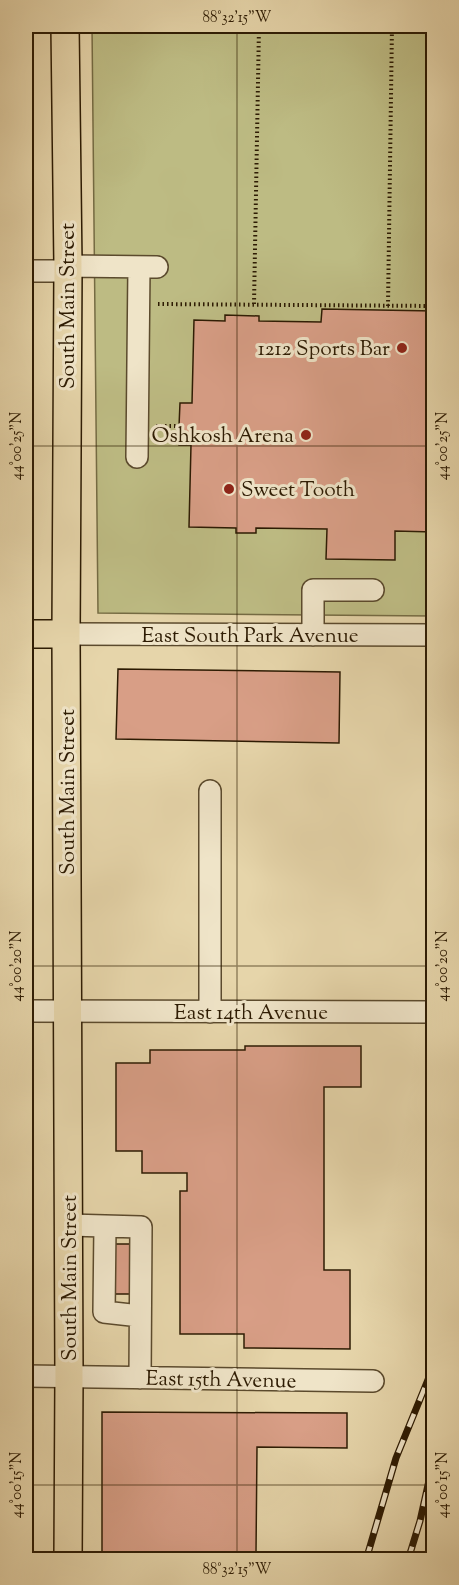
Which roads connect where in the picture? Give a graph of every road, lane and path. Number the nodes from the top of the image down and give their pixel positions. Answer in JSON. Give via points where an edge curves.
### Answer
{"nodes":[{"id":1,"x":65,"y":26,"type":"edge"},
{"id":2,"x":259,"y":26,"type":"edge"},
{"id":3,"x":392,"y":26,"type":"edge"},
{"id":4,"x":68,"y":269,"type":"junction"},
{"id":5,"x":26,"y":271,"type":"edge"},
{"id":6,"x":139,"y":303,"type":"junction"},
{"id":7,"x":254,"y":304,"type":"junction"},
{"id":8,"x":388,"y":306,"type":"junction"},
{"id":9,"x":434,"y":306,"type":"edge"},
{"id":10,"x":137,"y":457,"type":"dead end"},
{"id":11,"x":373,"y":590,"type":"dead end"},
{"id":12,"x":26,"y":634,"type":"edge"},
{"id":13,"x":66,"y":634,"type":"junction"},
{"id":14,"x":313,"y":635,"type":"junction"},
{"id":15,"x":434,"y":635,"type":"edge"},
{"id":16,"x":210,"y":791,"type":"dead end"},
{"id":17,"x":26,"y":1011,"type":"edge"},
{"id":18,"x":68,"y":1011,"type":"junction"},
{"id":19,"x":210,"y":1012,"type":"junction"},
{"id":20,"x":434,"y":1012,"type":"edge"},
{"id":21,"x":69,"y":1225,"type":"junction"},
{"id":22,"x":105,"y":1226,"type":"junction"},
{"id":23,"x":140,"y":1316,"type":"junction"},
{"id":24,"x":26,"y":1376,"type":"edge"},
{"id":25,"x":69,"y":1377,"type":"junction"},
{"id":26,"x":140,"y":1378,"type":"junction"},
{"id":27,"x":373,"y":1381,"type":"dead end"},
{"id":28,"x":68,"y":1560,"type":"edge"}],
"edges":[{"from":1,"to":4,"type":"main road","name":"South Main Street"},
{"from":2,"to":7,"type":"path"},
{"from":3,"to":8,"type":"path"},
{"from":4,"to":5,"type":"street"},
{"from":4,"to":6,"type":"street","via":[[148,267]]},
{"from":4,"to":13,"type":"main road","name":"South Main Street"},
{"from":6,"to":7,"type":"path"},
{"from":6,"to":10,"type":"street"},
{"from":7,"to":8,"type":"path"},
{"from":8,"to":9,"type":"path"},
{"from":11,"to":14,"type":"street","via":[[313,590]]},
{"from":12,"to":13,"type":"main road"},
{"from":13,"to":14,"type":"street","name":"East South Park Avenue"},
{"from":13,"to":18,"type":"main road","name":"South Main Street"},
{"from":14,"to":15,"type":"street","name":"East South Park Avenue"},
{"from":16,"to":19,"type":"street"},
{"from":17,"to":18,"type":"street","name":"East 14th Avenue"},
{"from":18,"to":19,"type":"street","name":"East 14th Avenue"},
{"from":18,"to":21,"type":"main road","name":"South Main Street"},
{"from":19,"to":20,"type":"street","name":"East 14th Avenue"},
{"from":21,"to":22,"type":"street"},
{"from":21,"to":25,"type":"main road","name":"South Main Street"},
{"from":22,"to":23,"type":"street","via":[[104,1312]]},
{"from":22,"to":23,"type":"street","via":[[141,1227]]},
{"from":23,"to":26,"type":"street"},
{"from":24,"to":25,"type":"street","name":"East 15th Avenue"},
{"from":25,"to":26,"type":"street","name":"East 15th Avenue"},
{"from":25,"to":28,"type":"main road","name":"South Main Street"},
{"from":26,"to":27,"type":"street","name":"East 15th Avenue"}]}
